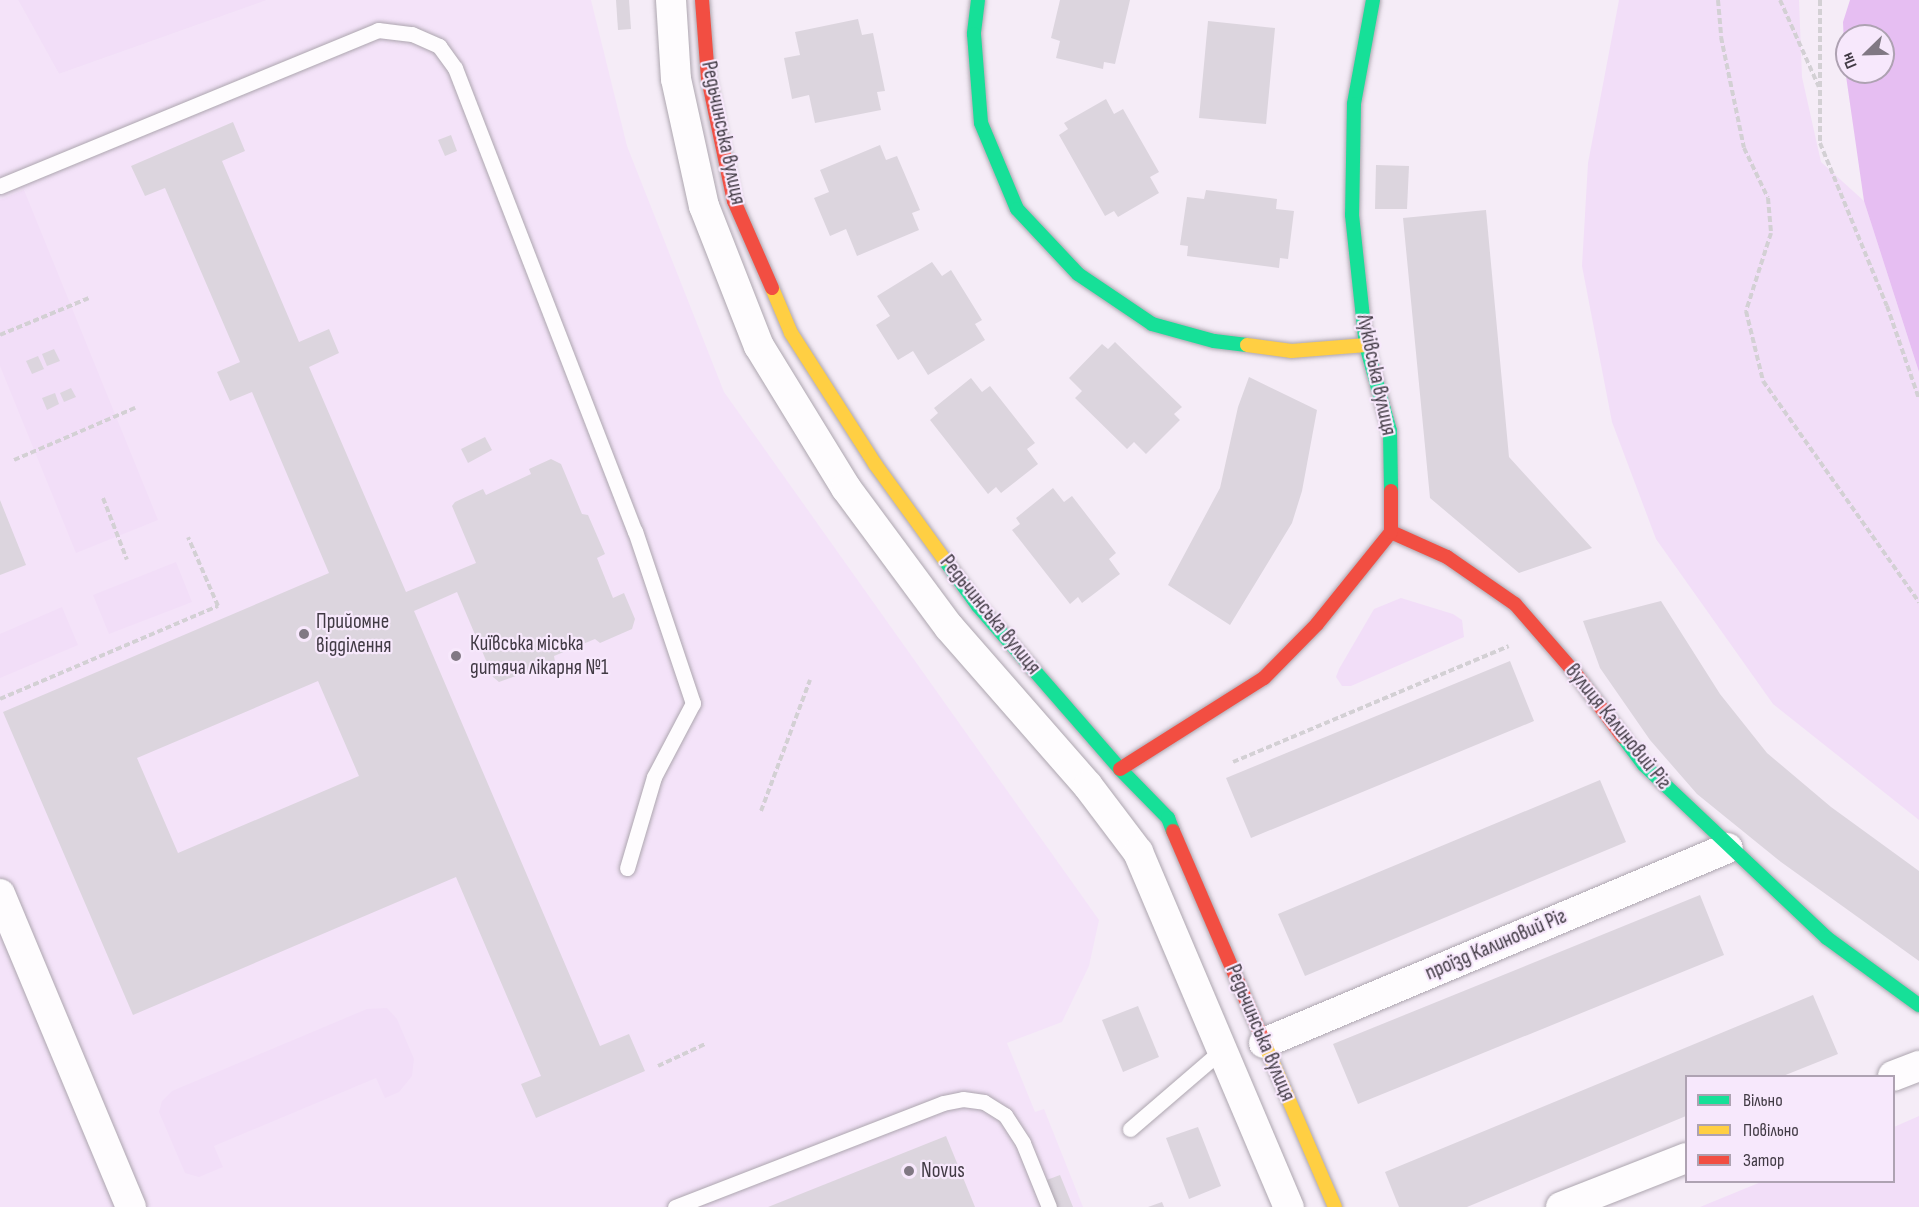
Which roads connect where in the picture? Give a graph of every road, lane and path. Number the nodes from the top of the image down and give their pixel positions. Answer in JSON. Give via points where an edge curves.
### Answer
{"nodes":[{"id":1,"x":670,"y":0,"type":"edge"},
{"id":2,"x":702,"y":0,"type":"edge"},
{"id":3,"x":978,"y":0,"type":"edge"},
{"id":4,"x":1373,"y":0,"type":"edge"},
{"id":5,"x":1718,"y":0,"type":"edge"},
{"id":6,"x":1780,"y":0,"type":"edge"},
{"id":7,"x":1820,"y":0,"type":"edge"},
{"id":8,"x":1820,"y":88,"type":"junction"},
{"id":9,"x":0,"y":186,"type":"edge"},
{"id":10,"x":89,"y":298,"type":"dead end"},
{"id":11,"x":0,"y":335,"type":"edge"},
{"id":12,"x":1366,"y":345,"type":"junction"},
{"id":13,"x":1919,"y":399,"type":"edge"},
{"id":14,"x":135,"y":408,"type":"dead end"},
{"id":15,"x":14,"y":460,"type":"dead end"},
{"id":16,"x":102,"y":498,"type":"dead end"},
{"id":17,"x":1391,"y":532,"type":"junction"},
{"id":18,"x":188,"y":537,"type":"dead end"},
{"id":19,"x":127,"y":560,"type":"dead end"},
{"id":20,"x":1919,"y":602,"type":"edge"},
{"id":21,"x":1540,"y":633,"type":"junction"},
{"id":22,"x":810,"y":680,"type":"dead end"},
{"id":23,"x":0,"y":699,"type":"edge"},
{"id":24,"x":1233,"y":762,"type":"dead end"},
{"id":25,"x":1120,"y":769,"type":"junction"},
{"id":26,"x":761,"y":811,"type":"dead end"},
{"id":27,"x":1728,"y":848,"type":"junction"},
{"id":28,"x":627,"y":868,"type":"dead end"},
{"id":29,"x":0,"y":894,"type":"edge"},
{"id":30,"x":1919,"y":1005,"type":"edge"},
{"id":31,"x":1264,"y":1043,"type":"junction"},
{"id":32,"x":705,"y":1044,"type":"dead end"},
{"id":33,"x":1222,"y":1050,"type":"junction"},
{"id":34,"x":658,"y":1066,"type":"dead end"},
{"id":35,"x":1919,"y":1066,"type":"edge"},
{"id":36,"x":1895,"y":1076,"type":"edge"},
{"id":37,"x":1130,"y":1129,"type":"dead end"},
{"id":38,"x":1685,"y":1158,"type":"edge"},
{"id":39,"x":131,"y":1207,"type":"edge"},
{"id":40,"x":675,"y":1207,"type":"edge"},
{"id":41,"x":1049,"y":1207,"type":"edge"},
{"id":42,"x":1290,"y":1207,"type":"edge"},
{"id":43,"x":1335,"y":1207,"type":"edge"},
{"id":44,"x":1561,"y":1207,"type":"edge"}],
"edges":[{"from":1,"to":33,"type":"street","name":"Редьчинська вулиця","via":[[676,79],[704,206],[759,346],[846,488],[949,627],[1088,786],[1138,852]]},
{"from":2,"to":25,"type":"street","name":"Редьчинська вулиця","via":[[708,78],[734,201],[791,333],[875,464],[978,606]]},
{"from":3,"to":12,"type":"street","via":[[974,34],[981,123],[1017,209],[1078,274],[1152,324],[1214,341],[1292,351]]},
{"from":4,"to":12,"type":"street","name":"Луківська вулиця","via":[[1354,104],[1352,214]]},
{"from":5,"to":20,"type":"path","via":[[1721,37],[1744,148],[1768,198],[1771,233],[1746,310],[1763,381]]},
{"from":6,"to":8,"type":"path"},
{"from":7,"to":8,"type":"path"},
{"from":8,"to":13,"type":"path","via":[[1820,143],[1887,306]]},
{"from":9,"to":28,"type":"lane","via":[[378,30],[412,34],[439,46],[455,68],[635,531],[693,703],[654,777]]},
{"from":10,"to":11,"type":"path"},
{"from":12,"to":17,"type":"street","name":"Луківська вулиця","via":[[1390,431]]},
{"from":14,"to":15,"type":"path"},
{"from":16,"to":19,"type":"path"},
{"from":17,"to":21,"type":"street","name":"вулиця Калиновий Ріг","via":[[1447,557],[1515,604]]},
{"from":17,"to":25,"type":"street","via":[[1317,624],[1264,678]]},
{"from":18,"to":23,"type":"path","via":[[218,606]]},
{"from":21,"to":24,"type":"path"},
{"from":21,"to":27,"type":"street","name":"вулиця Калиновий Ріг","via":[[1644,765]]},
{"from":22,"to":26,"type":"path"},
{"from":25,"to":31,"type":"street","name":"Редьчинська вулиця","via":[[1168,818]]},
{"from":27,"to":30,"type":"street","name":"вулиця Калиновий Ріг","via":[[1827,938]]},
{"from":27,"to":31,"type":"street","name":"проїзд Калиновий Ріг"},
{"from":29,"to":39,"type":"street"},
{"from":31,"to":43,"type":"street","name":"Редьчинська вулиця"},
{"from":32,"to":34,"type":"path"},
{"from":33,"to":37,"type":"lane"},
{"from":33,"to":42,"type":"street","name":"Редьчинська вулиця"},
{"from":35,"to":36,"type":"street"},
{"from":38,"to":44,"type":"street"},
{"from":40,"to":41,"type":"lane","via":[[943,1103],[963,1099],[984,1102],[1005,1115],[1023,1143]]}]}
